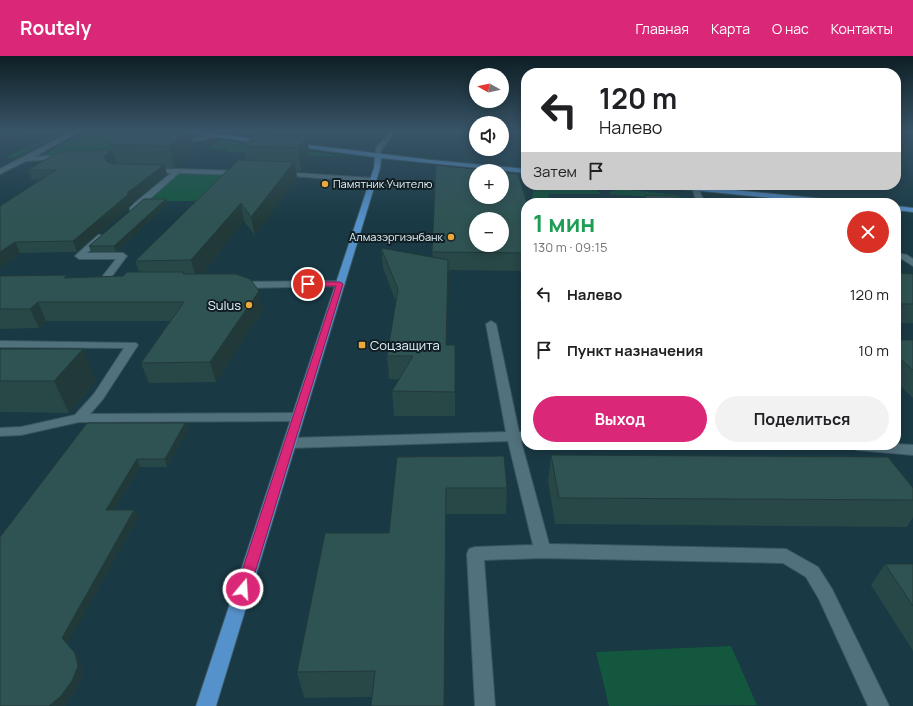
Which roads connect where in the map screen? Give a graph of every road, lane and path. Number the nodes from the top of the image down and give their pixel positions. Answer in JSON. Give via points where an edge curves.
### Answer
{"nodes":[{"id":1,"x":21,"y":161,"type":"edge"},
{"id":2,"x":378,"y":161,"type":"edge"},
{"id":3,"x":427,"y":161,"type":"edge"},
{"id":4,"x":0,"y":164,"type":"edge"},
{"id":5,"x":16,"y":164,"type":"junction"},
{"id":6,"x":140,"y":171,"type":"edge"},
{"id":7,"x":177,"y":171,"type":"junction"},
{"id":8,"x":521,"y":171,"type":"edge"},
{"id":9,"x":0,"y":172,"type":"edge"},
{"id":10,"x":250,"y":173,"type":"edge"},
{"id":11,"x":273,"y":174,"type":"edge"},
{"id":12,"x":373,"y":180,"type":"junction"},
{"id":13,"x":715,"y":190,"type":"edge"},
{"id":14,"x":794,"y":198,"type":"edge"},
{"id":15,"x":901,"y":209,"type":"edge"},
{"id":16,"x":913,"y":210,"type":"edge"},
{"id":17,"x":125,"y":216,"type":"edge"},
{"id":18,"x":108,"y":231,"type":"edge"},
{"id":19,"x":901,"y":257,"type":"edge"},
{"id":20,"x":913,"y":263,"type":"edge"},
{"id":21,"x":340,"y":284,"type":"junction"},
{"id":22,"x":228,"y":285,"type":"edge"},
{"id":23,"x":116,"y":286,"type":"edge"},
{"id":24,"x":491,"y":324,"type":"dead end"},
{"id":25,"x":0,"y":344,"type":"edge"},
{"id":26,"x":298,"y":417,"type":"junction"},
{"id":27,"x":79,"y":418,"type":"junction"},
{"id":28,"x":0,"y":432,"type":"edge"},
{"id":29,"x":520,"y":436,"type":"edge"},
{"id":30,"x":290,"y":443,"type":"junction"},
{"id":31,"x":901,"y":449,"type":"edge"},
{"id":32,"x":523,"y":450,"type":"edge"},
{"id":33,"x":913,"y":450,"type":"edge"},
{"id":34,"x":543,"y":551,"type":"junction"},
{"id":35,"x":206,"y":706,"type":"edge"},
{"id":36,"x":485,"y":706,"type":"edge"},
{"id":37,"x":879,"y":706,"type":"edge"}],
"edges":[{"from":1,"to":5,"type":"street"},
{"from":2,"to":12,"type":"main road"},
{"from":3,"to":8,"type":"main road"},
{"from":4,"to":5,"type":"street"},
{"from":5,"to":9,"type":"street"},
{"from":6,"to":7,"type":"street"},
{"from":7,"to":10,"type":"street"},
{"from":7,"to":17,"type":"street"},
{"from":11,"to":12,"type":"street"},
{"from":12,"to":21,"type":"main road"},
{"from":13,"to":14,"type":"main road"},
{"from":15,"to":16,"type":"main road"},
{"from":18,"to":23,"type":"street","via":[[79,256],[123,256],[96,286]]},
{"from":19,"to":20,"type":"street"},
{"from":21,"to":22,"type":"street"},
{"from":21,"to":26,"type":"main road"},
{"from":24,"to":29,"type":"street"},
{"from":25,"to":27,"type":"street","via":[[132,345],[99,396]]},
{"from":26,"to":27,"type":"street"},
{"from":26,"to":30,"type":"main road"},
{"from":27,"to":28,"type":"street","via":[[21,431]]},
{"from":29,"to":30,"type":"street"},
{"from":30,"to":35,"type":"main road"},
{"from":31,"to":33,"type":"street"},
{"from":32,"to":34,"type":"street"},
{"from":34,"to":36,"type":"street","via":[[475,554]]},
{"from":34,"to":37,"type":"street","via":[[786,556],[812,572],[826,594]]}]}
